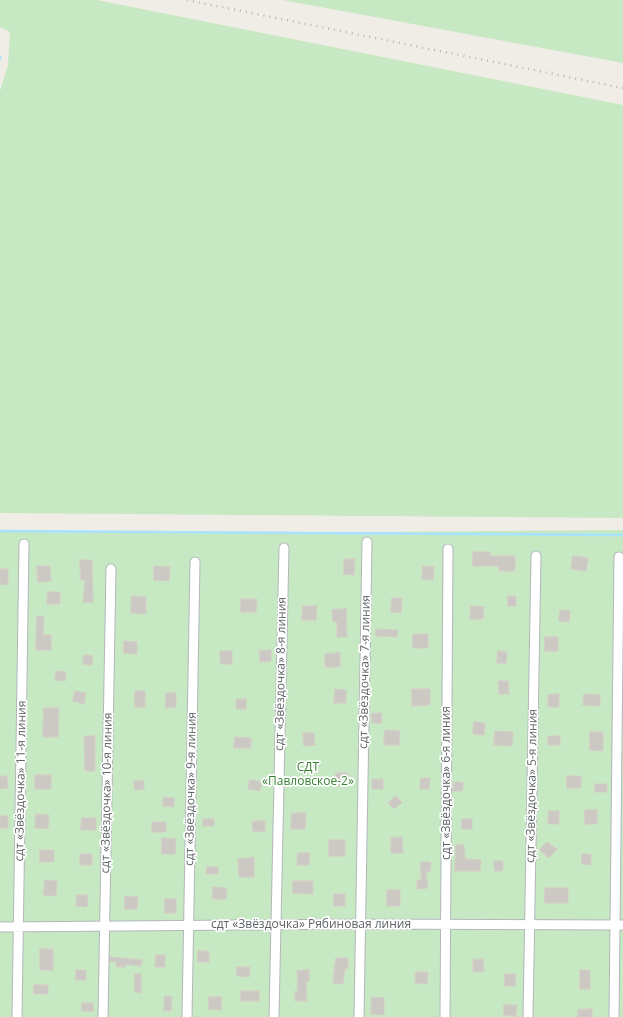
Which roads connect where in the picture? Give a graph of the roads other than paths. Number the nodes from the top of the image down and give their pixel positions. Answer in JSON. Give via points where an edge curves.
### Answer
{"nodes":[{"id":1,"x":367,"y":542,"type":"dead end"},
{"id":2,"x":24,"y":544,"type":"dead end"},
{"id":3,"x":284,"y":548,"type":"dead end"},
{"id":4,"x":448,"y":549,"type":"dead end"},
{"id":5,"x":536,"y":556,"type":"dead end"},
{"id":6,"x":619,"y":557,"type":"dead end"},
{"id":7,"x":195,"y":562,"type":"dead end"},
{"id":8,"x":111,"y":569,"type":"dead end"},
{"id":9,"x":360,"y":924,"type":"junction"},
{"id":10,"x":276,"y":925,"type":"junction"},
{"id":11,"x":446,"y":925,"type":"junction"},
{"id":12,"x":530,"y":925,"type":"junction"},
{"id":13,"x":620,"y":925,"type":"edge"},
{"id":14,"x":104,"y":926,"type":"junction"},
{"id":15,"x":188,"y":926,"type":"junction"},
{"id":16,"x":0,"y":927,"type":"edge"},
{"id":17,"x":19,"y":927,"type":"junction"},
{"id":18,"x":17,"y":1017,"type":"edge"},
{"id":19,"x":103,"y":1017,"type":"edge"},
{"id":20,"x":187,"y":1017,"type":"edge"},
{"id":21,"x":274,"y":1017,"type":"edge"},
{"id":22,"x":359,"y":1017,"type":"edge"},
{"id":23,"x":444,"y":1017,"type":"edge"},
{"id":24,"x":528,"y":1017,"type":"edge"},
{"id":25,"x":614,"y":1017,"type":"edge"}],
"edges":[{"from":1,"to":9,"type":"street","name":"сдт «Звёздочка» 7-я линия"},
{"from":2,"to":17,"type":"street","name":"сдт «Звёздочка» 11-я линия"},
{"from":3,"to":10,"type":"street","name":"сдт «Звёздочка» 8-я линия"},
{"from":4,"to":11,"type":"street","name":"сдт «Звёздочка» 6-я линия"},
{"from":5,"to":12,"type":"street","name":"сдт «Звёздочка» 5-я линия"},
{"from":6,"to":13,"type":"street"},
{"from":7,"to":15,"type":"street","name":"сдт «Звёздочка» 9-я линия"},
{"from":8,"to":14,"type":"street","name":"сдт «Звёздочка» 10-я линия"},
{"from":9,"to":10,"type":"street","name":"сдт «Звёздочка» Рябиновая линия"},
{"from":9,"to":11,"type":"street","name":"сдт «Звёздочка» Рябиновая линия"},
{"from":9,"to":22,"type":"street","name":"сдт «Звёздочка» 7-я линия"},
{"from":10,"to":15,"type":"street","name":"сдт «Звёздочка» Рябиновая линия"},
{"from":10,"to":21,"type":"street","name":"сдт «Звёздочка» 8-я линия"},
{"from":11,"to":12,"type":"street","name":"сдт «Звёздочка» Рябиновая линия"},
{"from":11,"to":23,"type":"street","name":"сдт «Звёздочка» 6-я линия"},
{"from":12,"to":13,"type":"street","name":"сдт «Звёздочка» Рябиновая линия"},
{"from":12,"to":24,"type":"street","name":"сдт «Звёздочка» 5-я линия"},
{"from":13,"to":25,"type":"street"},
{"from":14,"to":15,"type":"street","name":"сдт «Звёздочка» Рябиновая линия"},
{"from":14,"to":17,"type":"street","name":"сдт «Звёздочка» Рябиновая линия"},
{"from":14,"to":19,"type":"street","name":"сдт «Звёздочка» 10-я линия"},
{"from":15,"to":20,"type":"street","name":"сдт «Звёздочка» 9-я линия"},
{"from":16,"to":17,"type":"street","name":"сдт «Звёздочка» Рябиновая линия"},
{"from":17,"to":18,"type":"street","name":"сдт «Звёздочка» 11-я линия"}]}
